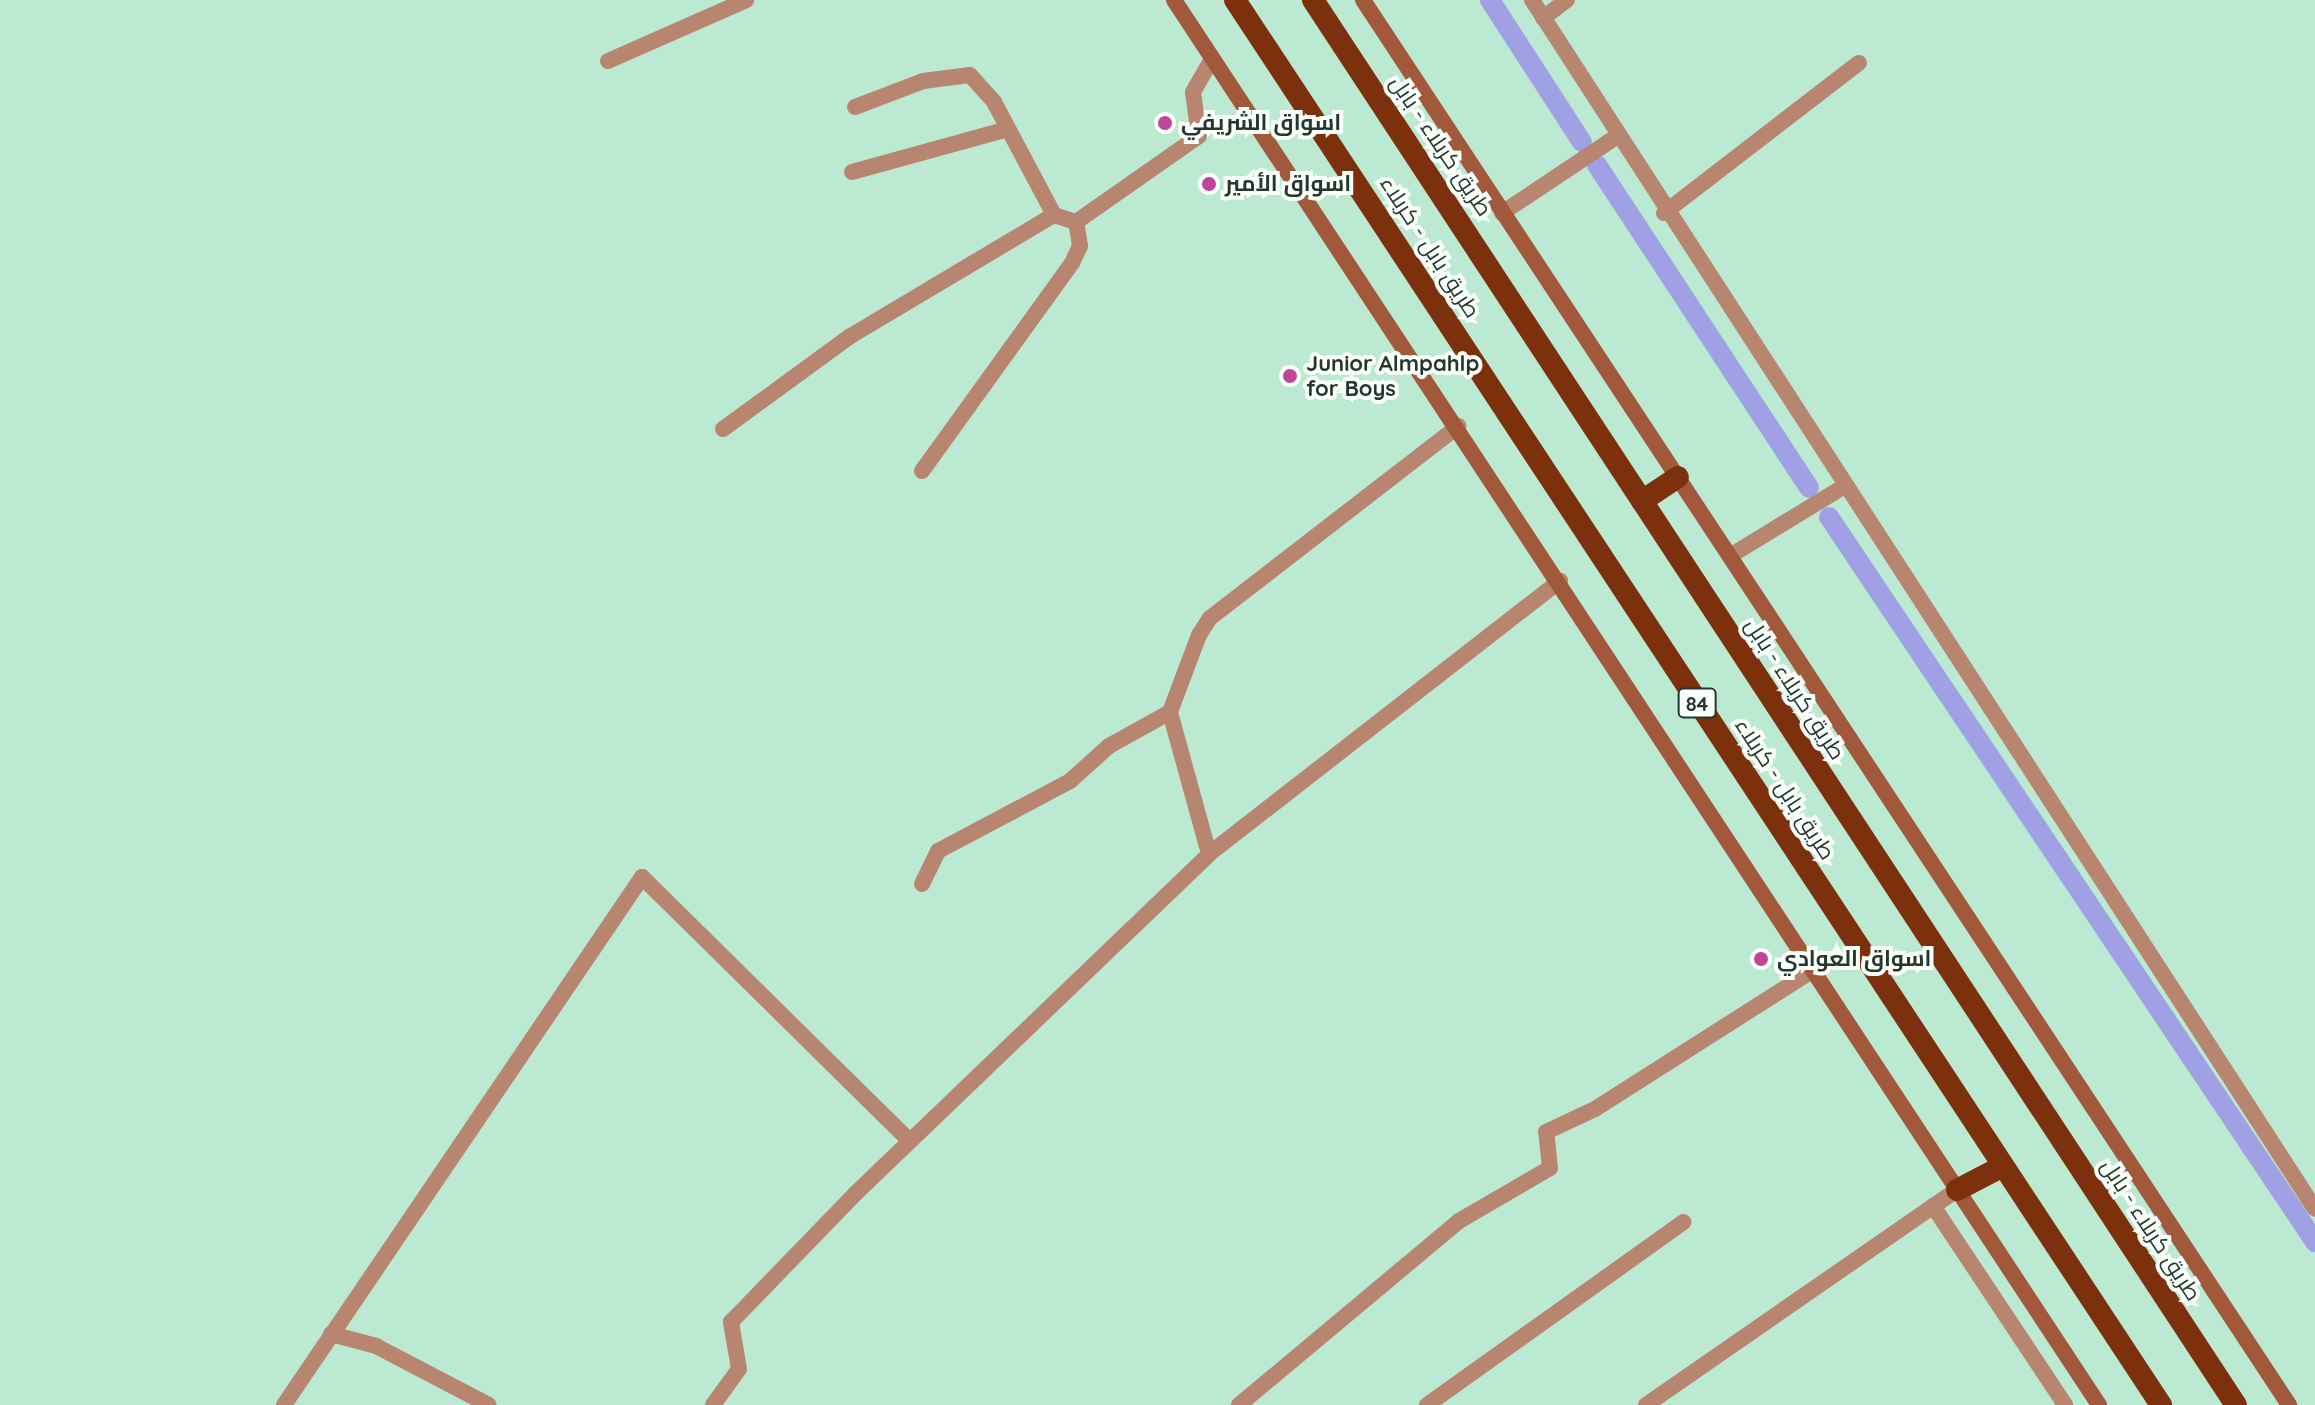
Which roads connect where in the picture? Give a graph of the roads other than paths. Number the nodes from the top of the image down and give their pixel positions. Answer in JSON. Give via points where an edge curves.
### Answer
{"nodes":[{"id":1,"x":746,"y":0,"type":"edge"},
{"id":2,"x":1174,"y":0,"type":"edge"},
{"id":3,"x":1235,"y":0,"type":"edge"},
{"id":4,"x":1313,"y":0,"type":"edge"},
{"id":5,"x":1363,"y":0,"type":"edge"},
{"id":6,"x":1532,"y":0,"type":"edge"},
{"id":7,"x":1567,"y":0,"type":"edge"},
{"id":8,"x":1543,"y":18,"type":"junction"},
{"id":9,"x":1212,"y":59,"type":"junction"},
{"id":10,"x":608,"y":61,"type":"dead end"},
{"id":11,"x":1859,"y":63,"type":"dead end"},
{"id":12,"x":855,"y":107,"type":"dead end"},
{"id":13,"x":1004,"y":130,"type":"junction"},
{"id":14,"x":1616,"y":137,"type":"junction"},
{"id":15,"x":852,"y":172,"type":"dead end"},
{"id":16,"x":1502,"y":213,"type":"junction"},
{"id":17,"x":1664,"y":213,"type":"junction"},
{"id":18,"x":1054,"y":215,"type":"junction"},
{"id":19,"x":1076,"y":222,"type":"junction"},
{"id":20,"x":1458,"y":426,"type":"junction"},
{"id":21,"x":723,"y":429,"type":"dead end"},
{"id":22,"x":922,"y":471,"type":"dead end"},
{"id":23,"x":1678,"y":477,"type":"junction"},
{"id":24,"x":1843,"y":487,"type":"junction"},
{"id":25,"x":1642,"y":501,"type":"junction"},
{"id":26,"x":1730,"y":556,"type":"junction"},
{"id":27,"x":1560,"y":581,"type":"junction"},
{"id":28,"x":1170,"y":712,"type":"junction"},
{"id":29,"x":1209,"y":854,"type":"junction"},
{"id":30,"x":922,"y":884,"type":"dead end"},
{"id":31,"x":1812,"y":971,"type":"junction"},
{"id":32,"x":910,"y":1141,"type":"junction"},
{"id":33,"x":2003,"y":1166,"type":"junction"},
{"id":34,"x":1957,"y":1190,"type":"junction"},
{"id":35,"x":1933,"y":1206,"type":"junction"},
{"id":36,"x":2315,"y":1209,"type":"edge"},
{"id":37,"x":1684,"y":1222,"type":"dead end"},
{"id":38,"x":331,"y":1334,"type":"junction"},
{"id":39,"x":284,"y":1405,"type":"edge"},
{"id":40,"x":489,"y":1405,"type":"edge"},
{"id":41,"x":713,"y":1405,"type":"edge"},
{"id":42,"x":1239,"y":1405,"type":"edge"},
{"id":43,"x":1427,"y":1405,"type":"edge"},
{"id":44,"x":1646,"y":1405,"type":"edge"},
{"id":45,"x":2065,"y":1405,"type":"edge"},
{"id":46,"x":2099,"y":1405,"type":"edge"},
{"id":47,"x":2161,"y":1405,"type":"edge"},
{"id":48,"x":2236,"y":1405,"type":"edge"},
{"id":49,"x":2289,"y":1405,"type":"edge"}],
"edges":[{"from":1,"to":10,"type":"street"},
{"from":2,"to":9,"type":"main road"},
{"from":3,"to":33,"type":"highway","name":"طريق بابل - كربلاء","number":"84"},
{"from":4,"to":25,"type":"highway","name":"طريق كربلاء - بابل"},
{"from":5,"to":16,"type":"main road"},
{"from":6,"to":8,"type":"street"},
{"from":7,"to":8,"type":"street"},
{"from":8,"to":14,"type":"street"},
{"from":9,"to":19,"type":"street","via":[[1193,92],[1199,136]]},
{"from":9,"to":20,"type":"main road"},
{"from":11,"to":17,"type":"street"},
{"from":12,"to":13,"type":"street","via":[[923,81],[970,75],[994,102]]},
{"from":13,"to":15,"type":"street"},
{"from":13,"to":18,"type":"street"},
{"from":14,"to":16,"type":"street"},
{"from":14,"to":17,"type":"street"},
{"from":16,"to":23,"type":"main road"},
{"from":17,"to":24,"type":"street"},
{"from":18,"to":19,"type":"street"},
{"from":18,"to":21,"type":"street","via":[[849,337]]},
{"from":19,"to":22,"type":"street","via":[[1080,246],[1072,263]]},
{"from":20,"to":27,"type":"main road"},
{"from":20,"to":28,"type":"street","via":[[1210,618]]},
{"from":23,"to":25,"type":"highway"},
{"from":23,"to":26,"type":"main road"},
{"from":24,"to":26,"type":"street"},
{"from":24,"to":36,"type":"street"},
{"from":25,"to":48,"type":"highway","name":"طريق كربلاء - بابل"},
{"from":26,"to":49,"type":"main road"},
{"from":27,"to":29,"type":"street"},
{"from":27,"to":31,"type":"main road"},
{"from":28,"to":29,"type":"street"},
{"from":28,"to":30,"type":"street","via":[[1109,746],[1070,781],[938,851]]},
{"from":29,"to":32,"type":"street"},
{"from":31,"to":34,"type":"main road"},
{"from":31,"to":42,"type":"street","via":[[1595,1109],[1546,1132],[1550,1168],[1459,1221]]},
{"from":32,"to":38,"type":"street","via":[[642,877]]},
{"from":32,"to":41,"type":"street","via":[[731,1322],[739,1369]]},
{"from":33,"to":34,"type":"highway"},
{"from":33,"to":47,"type":"highway","name":"طريق بابل - كربلاء","number":"84"},
{"from":34,"to":35,"type":"street"},
{"from":34,"to":46,"type":"main road"},
{"from":35,"to":44,"type":"street"},
{"from":35,"to":45,"type":"street"},
{"from":37,"to":43,"type":"street"},
{"from":38,"to":39,"type":"street"},
{"from":38,"to":40,"type":"street","via":[[376,1346]]}]}
